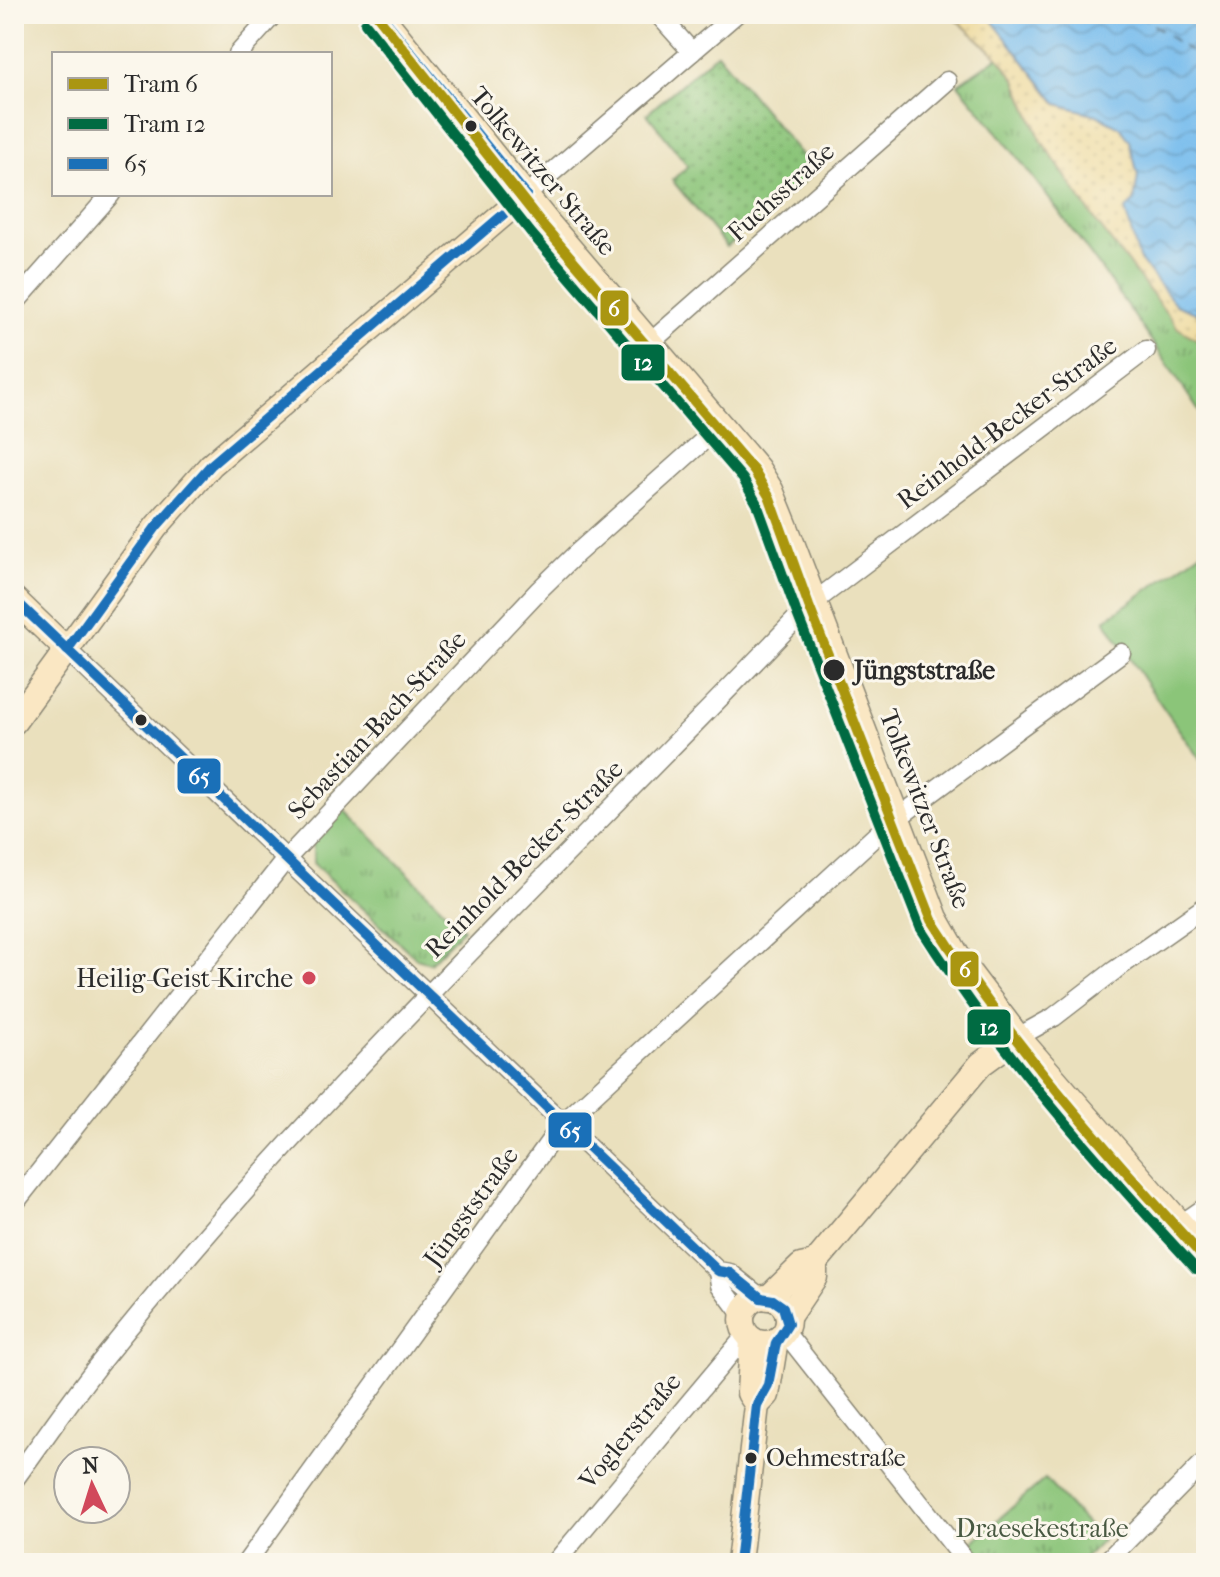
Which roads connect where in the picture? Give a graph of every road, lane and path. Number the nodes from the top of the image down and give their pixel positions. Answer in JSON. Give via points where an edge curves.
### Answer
{"nodes":[{"id":1,"x":274,"y":14,"type":"edge"},
{"id":2,"x":380,"y":14,"type":"edge"},
{"id":3,"x":658,"y":14,"type":"edge"},
{"id":4,"x":736,"y":14,"type":"edge"},
{"id":5,"x":240,"y":52,"type":"edge"},
{"id":6,"x":692,"y":52,"type":"junction"},
{"id":7,"x":947,"y":81,"type":"dead end"},
{"id":8,"x":526,"y":195,"type":"junction"},
{"id":9,"x":109,"y":196,"type":"edge"},
{"id":10,"x":14,"y":304,"type":"edge"},
{"id":11,"x":651,"y":342,"type":"junction"},
{"id":12,"x":1146,"y":350,"type":"dead end"},
{"id":13,"x":713,"y":432,"type":"junction"},
{"id":14,"x":14,"y":599,"type":"edge"},
{"id":15,"x":806,"y":609,"type":"junction"},
{"id":16,"x":67,"y":650,"type":"junction"},
{"id":17,"x":1121,"y":653,"type":"dead end"},
{"id":18,"x":14,"y":722,"type":"edge"},
{"id":19,"x":898,"y":818,"type":"junction"},
{"id":20,"x":286,"y":859,"type":"junction"},
{"id":21,"x":1206,"y":906,"type":"edge"},
{"id":22,"x":428,"y":994,"type":"junction"},
{"id":23,"x":1018,"y":1037,"type":"junction"},
{"id":24,"x":563,"y":1123,"type":"junction"},
{"id":25,"x":14,"y":1204,"type":"edge"},
{"id":26,"x":1206,"y":1207,"type":"edge"},
{"id":27,"x":1180,"y":1225,"type":"junction"},
{"id":28,"x":1206,"y":1253,"type":"edge"},
{"id":29,"x":815,"y":1263,"type":"junction"},
{"id":30,"x":718,"y":1271,"type":"junction"},
{"id":31,"x":764,"y":1298,"type":"junction"},
{"id":32,"x":765,"y":1330,"type":"junction"},
{"id":33,"x":1206,"y":1460,"type":"edge"},
{"id":34,"x":14,"y":1480,"type":"edge"},
{"id":35,"x":246,"y":1563,"type":"edge"},
{"id":36,"x":555,"y":1563,"type":"edge"},
{"id":37,"x":739,"y":1563,"type":"edge"},
{"id":38,"x":967,"y":1563,"type":"edge"},
{"id":39,"x":1105,"y":1563,"type":"edge"}],
"edges":[{"from":1,"to":5,"type":"street"},
{"from":2,"to":8,"type":"main road","name":"Tolkewitzer Straße"},
{"from":3,"to":6,"type":"street"},
{"from":4,"to":6,"type":"street"},
{"from":6,"to":8,"type":"street"},
{"from":7,"to":11,"type":"street","name":"Fuchsstraße"},
{"from":8,"to":11,"type":"main road","name":"Tolkewitzer Straße"},
{"from":8,"to":16,"type":"main road","via":[[211,465],[156,527]]},
{"from":9,"to":10,"type":"street"},
{"from":11,"to":13,"type":"main road","name":"Tolkewitzer Straße"},
{"from":12,"to":15,"type":"street","name":"Reinhold-Becker-Straße"},
{"from":13,"to":15,"type":"main road","name":"Tolkewitzer Straße","via":[[758,469],[771,490]]},
{"from":13,"to":20,"type":"street","name":"Sebastian-Bach-Straße","via":[[557,572]]},
{"from":14,"to":16,"type":"main road"},
{"from":15,"to":19,"type":"main road","name":"Tolkewitzer Straße"},
{"from":15,"to":22,"type":"street","name":"Reinhold-Becker-Straße"},
{"from":16,"to":18,"type":"main road"},
{"from":16,"to":20,"type":"street"},
{"from":17,"to":19,"type":"street","name":"Jüngststraße"},
{"from":19,"to":23,"type":"main road","name":"Tolkewitzer Straße","via":[[936,918],[961,962]]},
{"from":19,"to":24,"type":"street","name":"Jüngststraße"},
{"from":20,"to":22,"type":"street"},
{"from":20,"to":25,"type":"street","name":"Sebastian-Bach-Straße"},
{"from":21,"to":23,"type":"street","via":[[1054,1017]]},
{"from":22,"to":24,"type":"street"},
{"from":22,"to":34,"type":"street","name":"Reinhold-Becker-Straße","via":[[224,1216],[106,1355]]},
{"from":23,"to":27,"type":"main road","name":"Tolkewitzer Straße"},
{"from":23,"to":29,"type":"main road","via":[[981,1064]]},
{"from":24,"to":30,"type":"street"},
{"from":24,"to":35,"type":"street","name":"Jüngststraße"},
{"from":26,"to":27,"type":"street"},
{"from":27,"to":28,"type":"main road","name":"Tolkewitzer Straße"},
{"from":29,"to":31,"type":"main road","via":[[801,1266]]},
{"from":29,"to":32,"type":"main road","via":[[815,1277]]},
{"from":30,"to":31,"type":"street","via":[[730,1273]]},
{"from":30,"to":32,"type":"street","via":[[720,1285]]},
{"from":31,"to":32,"type":"main road","via":[[748,1305]]},
{"from":31,"to":32,"type":"main road","via":[[781,1303]]},
{"from":32,"to":36,"type":"street","name":"Voglerstraße","via":[[695,1394]]},
{"from":32,"to":37,"type":"main road","via":[[767,1395],[757,1405]]},
{"from":32,"to":38,"type":"street"},
{"from":33,"to":39,"type":"street"}]}
